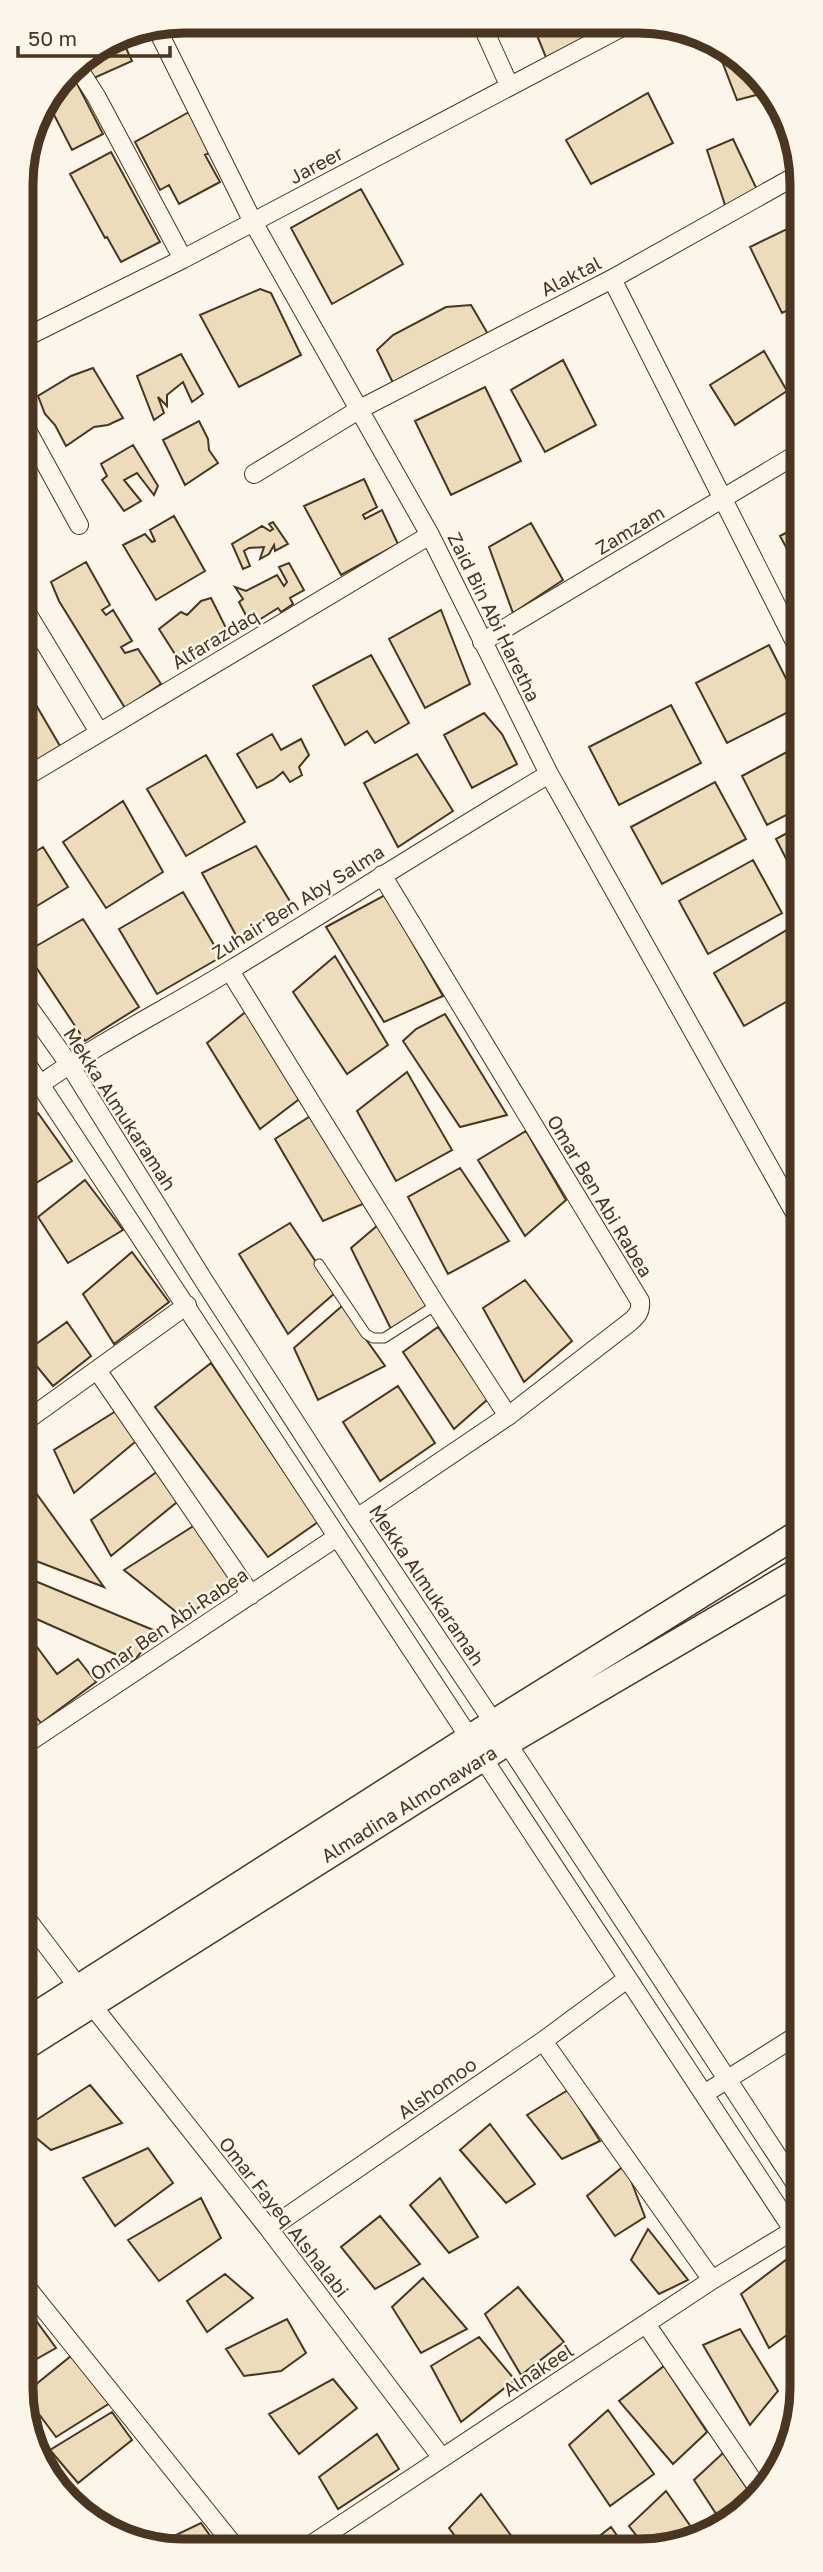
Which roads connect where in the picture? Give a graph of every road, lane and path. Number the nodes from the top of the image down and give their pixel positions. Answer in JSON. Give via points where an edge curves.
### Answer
{"nodes":[{"id":1,"x":486,"y":33,"type":"edge"},
{"id":2,"x":610,"y":33,"type":"edge"},
{"id":3,"x":160,"y":35,"type":"edge"},
{"id":4,"x":82,"y":74,"type":"edge"},
{"id":5,"x":509,"y":85,"type":"junction"},
{"id":6,"x":789,"y":179,"type":"edge"},
{"id":7,"x":253,"y":222,"type":"junction"},
{"id":8,"x":183,"y":258,"type":"junction"},
{"id":9,"x":612,"y":279,"type":"junction"},
{"id":10,"x":34,"y":333,"type":"edge"},
{"id":11,"x":360,"y":409,"type":"junction"},
{"id":12,"x":34,"y":443,"type":"edge"},
{"id":13,"x":790,"y":459,"type":"edge"},
{"id":14,"x":254,"y":474,"type":"dead end"},
{"id":15,"x":723,"y":500,"type":"junction"},
{"id":16,"x":79,"y":525,"type":"dead end"},
{"id":17,"x":430,"y":535,"type":"junction"},
{"id":18,"x":34,"y":625,"type":"edge"},
{"id":19,"x":790,"y":632,"type":"edge"},
{"id":20,"x":482,"y":642,"type":"junction"},
{"id":21,"x":99,"y":732,"type":"junction"},
{"id":22,"x":34,"y":772,"type":"edge"},
{"id":23,"x":549,"y":774,"type":"junction"},
{"id":24,"x":382,"y":875,"type":"junction"},
{"id":25,"x":230,"y":971,"type":"junction"},
{"id":26,"x":34,"y":1014,"type":"edge"},
{"id":27,"x":69,"y":1064,"type":"junction"},
{"id":28,"x":34,"y":1073,"type":"edge"},
{"id":29,"x":41,"y":1084,"type":"junction"},
{"id":30,"x":790,"y":1192,"type":"edge"},
{"id":31,"x":319,"y":1264,"type":"dead end"},
{"id":32,"x":187,"y":1305,"type":"junction"},
{"id":33,"x":436,"y":1305,"type":"junction"},
{"id":34,"x":97,"y":1370,"type":"junction"},
{"id":35,"x":33,"y":1416,"type":"edge"},
{"id":36,"x":509,"y":1416,"type":"junction"},
{"id":37,"x":357,"y":1518,"type":"junction"},
{"id":38,"x":337,"y":1537,"type":"junction"},
{"id":39,"x":789,"y":1540,"type":"edge"},
{"id":40,"x":789,"y":1576,"type":"edge"},
{"id":41,"x":251,"y":1595,"type":"junction"},
{"id":42,"x":500,"y":1733,"type":"junction"},
{"id":43,"x":33,"y":1739,"type":"edge"},
{"id":44,"x":476,"y":1748,"type":"junction"},
{"id":45,"x":33,"y":1928,"type":"edge"},
{"id":46,"x":627,"y":1979,"type":"junction"},
{"id":47,"x":85,"y":1996,"type":"junction"},
{"id":48,"x":33,"y":2019,"type":"edge"},
{"id":49,"x":33,"y":2039,"type":"edge"},
{"id":50,"x":789,"y":2040,"type":"edge"},
{"id":51,"x":542,"y":2041,"type":"junction"},
{"id":52,"x":728,"y":2079,"type":"junction"},
{"id":53,"x":704,"y":2094,"type":"junction"},
{"id":54,"x":789,"y":2172,"type":"edge"},
{"id":55,"x":789,"y":2223,"type":"edge"},
{"id":56,"x":269,"y":2229,"type":"junction"},
{"id":57,"x":789,"y":2241,"type":"edge"},
{"id":58,"x":712,"y":2280,"type":"junction"},
{"id":59,"x":33,"y":2295,"type":"edge"},
{"id":60,"x":646,"y":2324,"type":"junction"},
{"id":61,"x":442,"y":2458,"type":"junction"},
{"id":62,"x":755,"y":2484,"type":"edge"},
{"id":63,"x":229,"y":2539,"type":"edge"},
{"id":64,"x":320,"y":2539,"type":"edge"}],
"edges":[{"from":1,"to":5,"type":"street"},
{"from":2,"to":5,"type":"street","name":"Jareer"},
{"from":3,"to":7,"type":"street","name":"Zaid Bin Abi Haretha"},
{"from":4,"to":8,"type":"street"},
{"from":5,"to":7,"type":"street","name":"Jareer"},
{"from":6,"to":9,"type":"street","name":"Alaktal"},
{"from":7,"to":8,"type":"street","name":"Jareer"},
{"from":7,"to":11,"type":"street","name":"Zaid Bin Abi Haretha"},
{"from":8,"to":10,"type":"street","name":"Jareer"},
{"from":9,"to":11,"type":"street","name":"Alaktal"},
{"from":9,"to":15,"type":"street"},
{"from":11,"to":14,"type":"street","name":"Alaktal"},
{"from":11,"to":17,"type":"street","name":"Zaid Bin Abi Haretha"},
{"from":12,"to":16,"type":"street"},
{"from":13,"to":15,"type":"street","name":"Zamzam"},
{"from":15,"to":19,"type":"street"},
{"from":15,"to":20,"type":"street","name":"Zamzam"},
{"from":17,"to":20,"type":"street","name":"Zaid Bin Abi Haretha"},
{"from":17,"to":21,"type":"street","name":"Alfarazdaq"},
{"from":18,"to":21,"type":"street"},
{"from":20,"to":23,"type":"street","name":"Zaid Bin Abi Haretha"},
{"from":21,"to":22,"type":"street","name":"Alfarazdaq"},
{"from":23,"to":24,"type":"street","name":"Zuhair Ben Aby Salma"},
{"from":23,"to":30,"type":"street","name":"Zaid Bin Abi Haretha"},
{"from":24,"to":25,"type":"street","name":"Zuhair Ben Aby Salma"},
{"from":24,"to":36,"type":"street","name":"Omar Ben Abi Rabea","via":[[640,1301],[639,1315]]},
{"from":25,"to":27,"type":"street","name":"Zuhair Ben Aby Salma"},
{"from":25,"to":33,"type":"street"},
{"from":26,"to":27,"type":"street","name":"Mekka Almukaramah"},
{"from":27,"to":29,"type":"street","name":"Zuhair Ben Aby Salma"},
{"from":27,"to":37,"type":"street","name":"Mekka Almukaramah"},
{"from":28,"to":29,"type":"street"},
{"from":29,"to":32,"type":"street"},
{"from":31,"to":33,"type":"lane","via":[[373,1338],[384,1338]]},
{"from":32,"to":34,"type":"street"},
{"from":32,"to":38,"type":"street"},
{"from":33,"to":36,"type":"street"},
{"from":34,"to":35,"type":"street"},
{"from":34,"to":41,"type":"street"},
{"from":36,"to":37,"type":"street","name":"Omar Ben Abi Rabea"},
{"from":37,"to":42,"type":"street","name":"Mekka Almukaramah"},
{"from":38,"to":41,"type":"street","name":"Omar Ben Abi Rabea"},
{"from":38,"to":44,"type":"street"},
{"from":39,"to":42,"type":"main road"},
{"from":40,"to":42,"type":"main road","name":"Almadina Almonawara"},
{"from":41,"to":43,"type":"street","name":"Omar Ben Abi Rabea"},
{"from":42,"to":44,"type":"main road"},
{"from":42,"to":52,"type":"street","name":"Mekka Almukaramah"},
{"from":44,"to":46,"type":"street"},
{"from":44,"to":47,"type":"main road"},
{"from":45,"to":47,"type":"street","name":"Omar Fayeq Alshalabi"},
{"from":46,"to":51,"type":"street","name":"Alshomoo"},
{"from":46,"to":53,"type":"street"},
{"from":47,"to":48,"type":"main road"},
{"from":47,"to":49,"type":"main road"},
{"from":47,"to":56,"type":"street","name":"Omar Fayeq Alshalabi"},
{"from":50,"to":52,"type":"street"},
{"from":51,"to":56,"type":"street","name":"Alshomoo"},
{"from":51,"to":58,"type":"street"},
{"from":52,"to":53,"type":"street"},
{"from":52,"to":54,"type":"street","name":"Mekka Almukaramah"},
{"from":53,"to":55,"type":"street"},
{"from":56,"to":61,"type":"street","name":"Omar Fayeq Alshalabi"},
{"from":57,"to":58,"type":"street","name":"Alnakeel"},
{"from":58,"to":60,"type":"street","name":"Alnakeel"},
{"from":59,"to":63,"type":"street"},
{"from":60,"to":61,"type":"street","name":"Alnakeel"},
{"from":60,"to":62,"type":"street"},
{"from":61,"to":64,"type":"street","name":"Alnakeel"}]}
